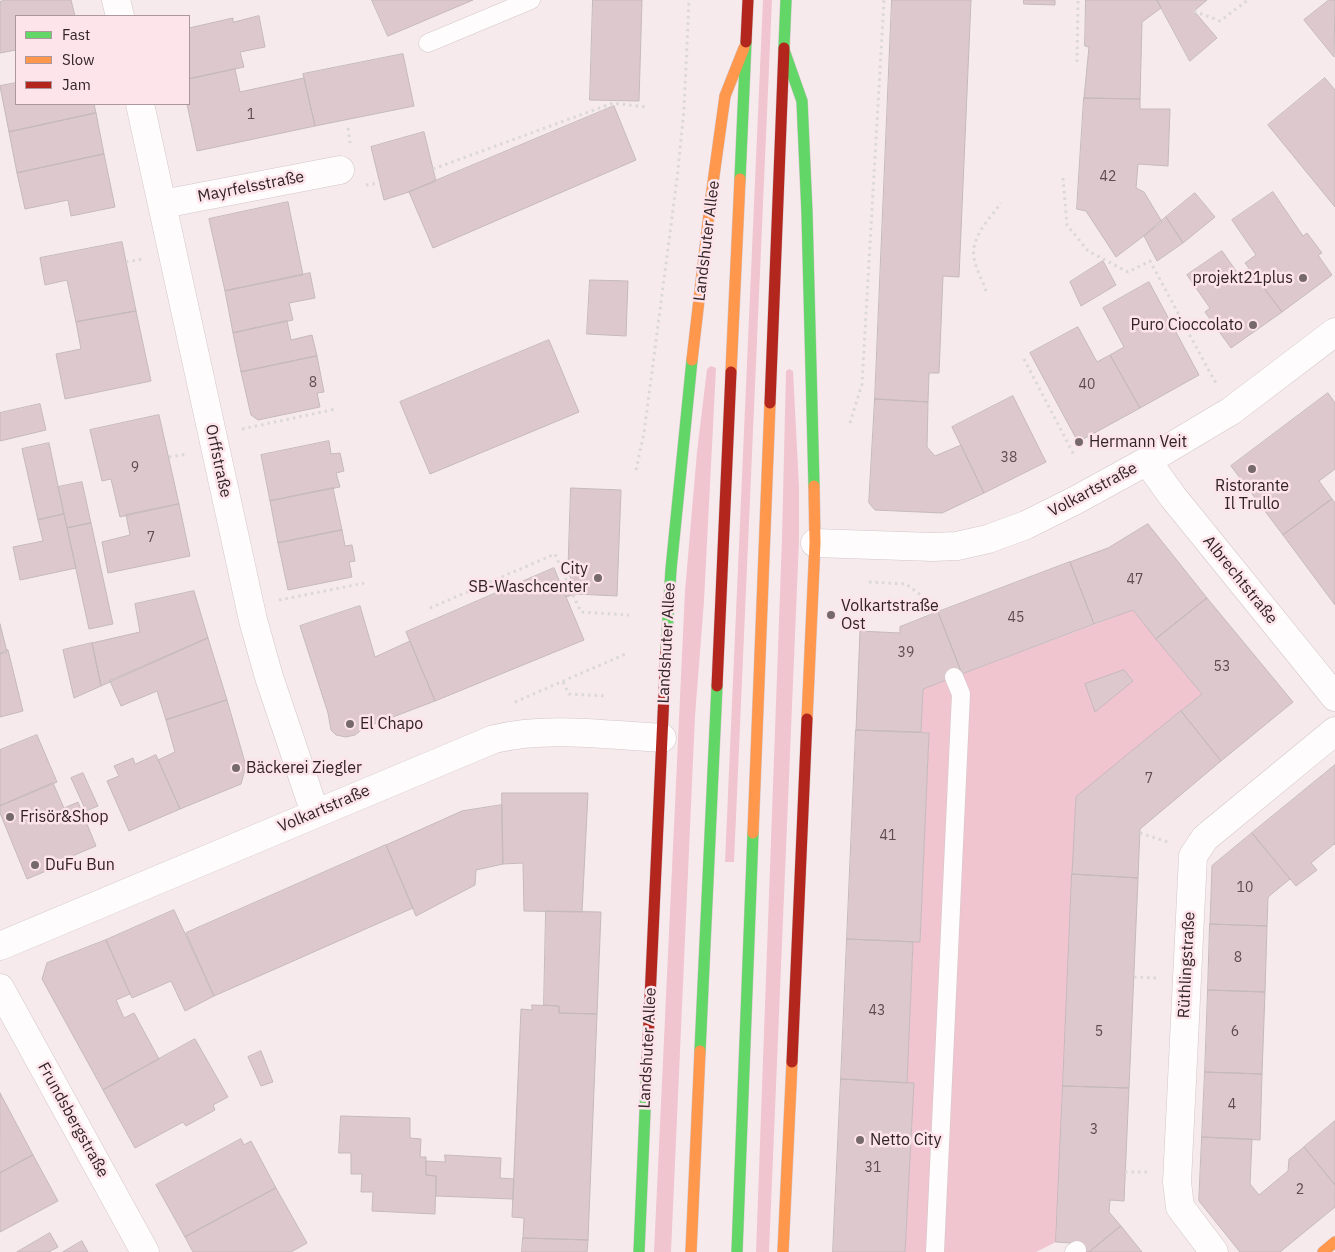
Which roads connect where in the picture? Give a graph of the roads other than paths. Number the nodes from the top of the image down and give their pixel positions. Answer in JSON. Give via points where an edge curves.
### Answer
{"nodes":[{"id":1,"x":116,"y":0,"type":"edge"},
{"id":2,"x":531,"y":0,"type":"edge"},
{"id":3,"x":748,"y":0,"type":"edge"},
{"id":4,"x":786,"y":0,"type":"edge"},
{"id":5,"x":120,"y":15,"type":"edge"},
{"id":6,"x":746,"y":42,"type":"junction"},
{"id":7,"x":428,"y":43,"type":"dead end"},
{"id":8,"x":784,"y":48,"type":"junction"},
{"id":9,"x":140,"y":105,"type":"edge"},
{"id":10,"x":340,"y":170,"type":"dead end"},
{"id":11,"x":163,"y":204,"type":"junction"},
{"id":12,"x":1335,"y":332,"type":"edge"},
{"id":13,"x":1146,"y":461,"type":"junction"},
{"id":14,"x":816,"y":543,"type":"junction"},
{"id":15,"x":954,"y":677,"type":"dead end"},
{"id":16,"x":1335,"y":697,"type":"edge"},
{"id":17,"x":1335,"y":732,"type":"edge"},
{"id":18,"x":662,"y":738,"type":"junction"},
{"id":19,"x":315,"y":813,"type":"junction"},
{"id":20,"x":0,"y":946,"type":"edge"},
{"id":21,"x":0,"y":988,"type":"edge"},
{"id":22,"x":1335,"y":1242,"type":"edge"},
{"id":23,"x":145,"y":1252,"type":"edge"},
{"id":24,"x":639,"y":1252,"type":"edge"},
{"id":25,"x":691,"y":1252,"type":"edge"},
{"id":26,"x":737,"y":1252,"type":"edge"},
{"id":27,"x":783,"y":1252,"type":"edge"},
{"id":28,"x":935,"y":1252,"type":"edge"},
{"id":29,"x":1214,"y":1252,"type":"edge"},
{"id":30,"x":1323,"y":1252,"type":"edge"}],
"edges":[{"from":1,"to":5,"type":"street"},
{"from":2,"to":7,"type":"lane"},
{"from":3,"to":6,"type":"main road","name":"Landshuter Allee"},
{"from":4,"to":8,"type":"main road"},
{"from":6,"to":18,"type":"main road","name":"Landshuter Allee","via":[[725,96],[711,197],[671,569]]},
{"from":6,"to":25,"type":"main road","name":"Landshuter Allee"},
{"from":8,"to":14,"type":"main road","via":[[802,101]]},
{"from":8,"to":26,"type":"main road"},
{"from":9,"to":11,"type":"street","name":"Orffstraße"},
{"from":10,"to":11,"type":"street","name":"Mayrfelsstraße"},
{"from":11,"to":19,"type":"street","name":"Orffstraße","via":[[250,606],[269,677]]},
{"from":12,"to":13,"type":"street","name":"Volkartstraße","via":[[1237,407]]},
{"from":13,"to":14,"type":"street","name":"Volkartstraße","via":[[1026,525],[988,539],[933,547]]},
{"from":13,"to":16,"type":"street","name":"Albrechtstraße"},
{"from":14,"to":27,"type":"main road"},
{"from":15,"to":28,"type":"lane","via":[[961,694]]},
{"from":17,"to":29,"type":"street","name":"Rüthlingstraße","via":[[1205,838],[1193,856],[1177,1182],[1180,1207]]},
{"from":18,"to":19,"type":"street","name":"Volkartstraße","via":[[537,732],[515,734],[476,745]]},
{"from":18,"to":24,"type":"main road","name":"Landshuter Allee"},
{"from":19,"to":20,"type":"street","name":"Volkartstraße"},
{"from":21,"to":23,"type":"street","name":"Frundsbergstraße"},
{"from":22,"to":30,"type":"main road"}]}
